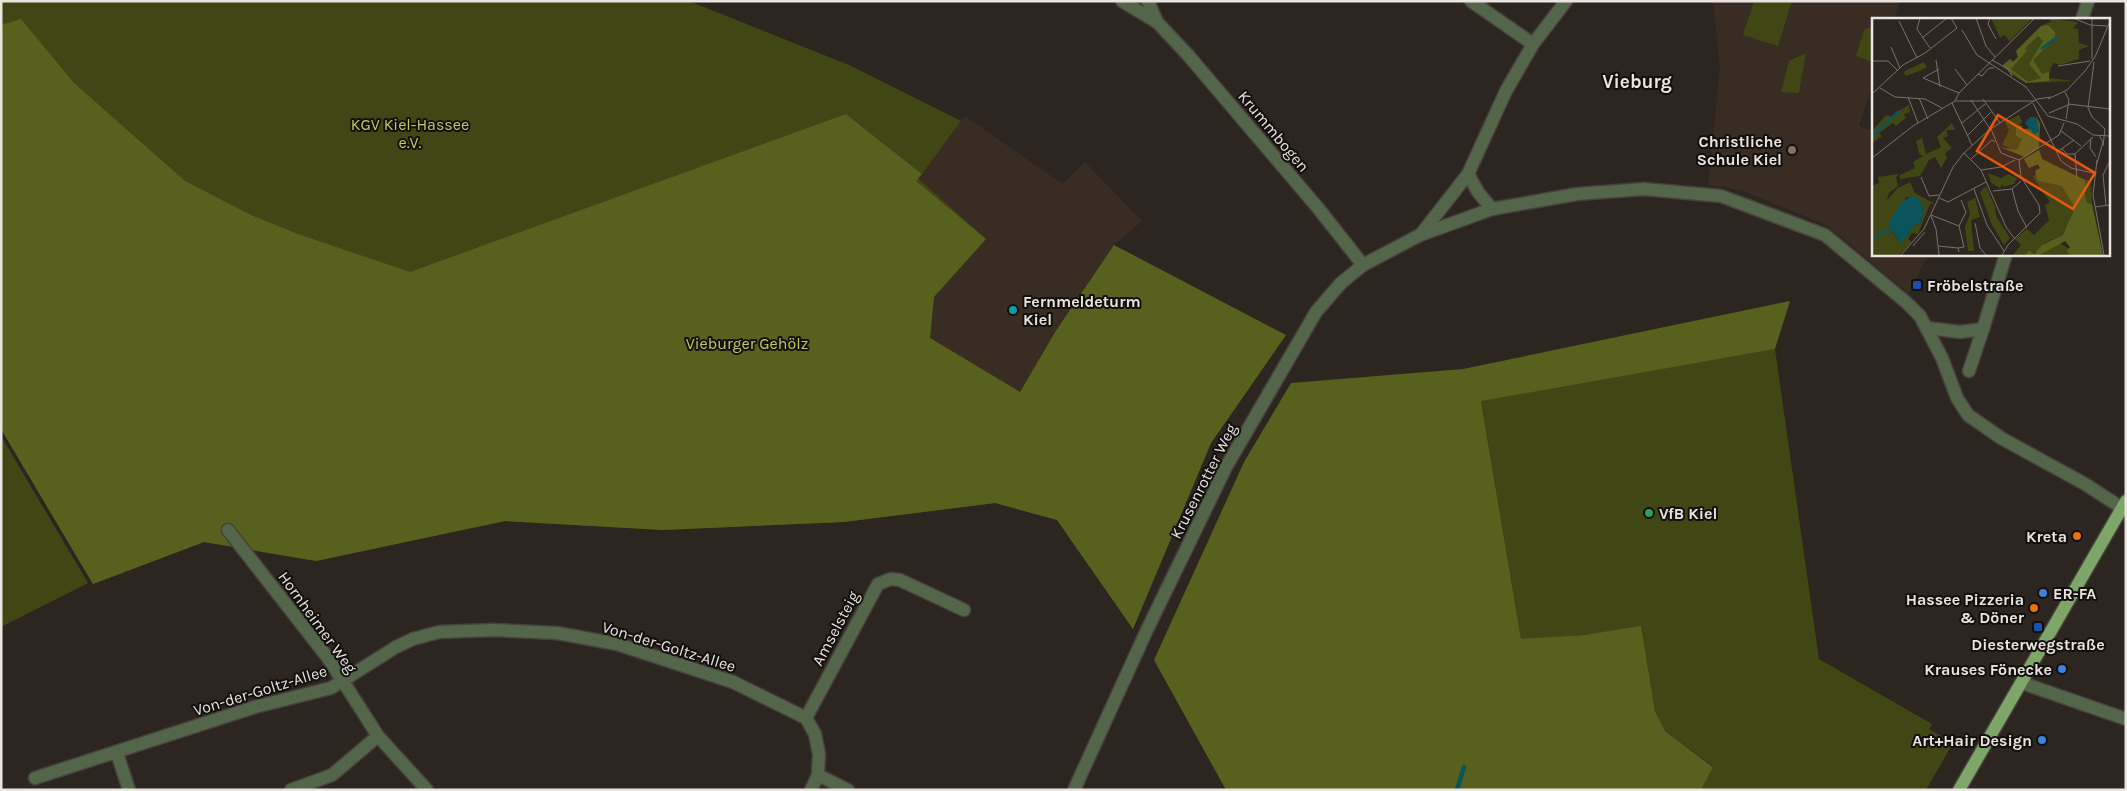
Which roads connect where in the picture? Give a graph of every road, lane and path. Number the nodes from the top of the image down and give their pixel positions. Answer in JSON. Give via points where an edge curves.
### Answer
{"nodes":[{"id":1,"x":1122,"y":1,"type":"edge"},
{"id":2,"x":1148,"y":1,"type":"edge"},
{"id":3,"x":1471,"y":1,"type":"edge"},
{"id":4,"x":1566,"y":1,"type":"edge"},
{"id":5,"x":2088,"y":1,"type":"edge"},
{"id":6,"x":2082,"y":18,"type":"edge"},
{"id":7,"x":1157,"y":22,"type":"junction"},
{"id":8,"x":1533,"y":44,"type":"junction"},
{"id":9,"x":1468,"y":174,"type":"junction"},
{"id":10,"x":1492,"y":209,"type":"junction"},
{"id":11,"x":1420,"y":235,"type":"junction"},
{"id":12,"x":2006,"y":255,"type":"edge"},
{"id":13,"x":1363,"y":266,"type":"junction"},
{"id":14,"x":1928,"y":328,"type":"junction"},
{"id":15,"x":1983,"y":329,"type":"junction"},
{"id":16,"x":1969,"y":371,"type":"dead end"},
{"id":17,"x":2124,"y":505,"type":"edge"},
{"id":18,"x":228,"y":530,"type":"dead end"},
{"id":19,"x":964,"y":610,"type":"dead end"},
{"id":20,"x":342,"y":682,"type":"junction"},
{"id":21,"x":2022,"y":683,"type":"junction"},
{"id":22,"x":806,"y":718,"type":"junction"},
{"id":23,"x":2126,"y":719,"type":"edge"},
{"id":24,"x":378,"y":736,"type":"junction"},
{"id":25,"x":117,"y":752,"type":"junction"},
{"id":26,"x":818,"y":774,"type":"junction"},
{"id":27,"x":35,"y":778,"type":"dead end"},
{"id":28,"x":129,"y":790,"type":"edge"},
{"id":29,"x":291,"y":790,"type":"edge"},
{"id":30,"x":427,"y":790,"type":"edge"},
{"id":31,"x":810,"y":790,"type":"edge"},
{"id":32,"x":848,"y":790,"type":"edge"},
{"id":33,"x":1074,"y":790,"type":"edge"},
{"id":34,"x":1959,"y":790,"type":"edge"}],
"edges":[{"from":1,"to":7,"type":"street","name":"Krummbogen"},
{"from":2,"to":7,"type":"street","name":"Krummbogen"},
{"from":3,"to":8,"type":"street"},
{"from":4,"to":8,"type":"street","name":"Krusenrotter Weg"},
{"from":5,"to":6,"type":"street"},
{"from":7,"to":13,"type":"street","name":"Krummbogen","via":[[1316,205]]},
{"from":8,"to":9,"type":"street","name":"Krusenrotter Weg","via":[[1506,91]]},
{"from":9,"to":10,"type":"street"},
{"from":9,"to":11,"type":"street","name":"Krusenrotter Weg"},
{"from":10,"to":11,"type":"street","name":"Krusenrotter Weg"},
{"from":10,"to":14,"type":"street","via":[[1577,194],[1644,189],[1721,196],[1825,235],[1907,303]]},
{"from":11,"to":13,"type":"street","name":"Krusenrotter Weg"},
{"from":12,"to":15,"type":"street"},
{"from":13,"to":33,"type":"street","name":"Krusenrotter Weg","via":[[1341,284],[1316,312],[1226,467]]},
{"from":14,"to":15,"type":"street","via":[[1960,332]]},
{"from":14,"to":17,"type":"street","via":[[1957,398],[1968,414],[2001,438]]},
{"from":15,"to":16,"type":"street"},
{"from":17,"to":21,"type":"main road"},
{"from":18,"to":20,"type":"street","name":"Hornheimer Weg","via":[[328,658]]},
{"from":19,"to":22,"type":"street","name":"Amselsteig","via":[[900,580],[891,579],[878,584]]},
{"from":20,"to":22,"type":"street","name":"Von-der-Goltz-Allee","via":[[396,647],[439,632],[557,633],[617,644],[676,662],[733,682]]},
{"from":20,"to":24,"type":"street","name":"Hornheimer Weg"},
{"from":20,"to":25,"type":"street","name":"Von-der-Goltz-Allee","via":[[332,688],[255,707]]},
{"from":21,"to":23,"type":"street"},
{"from":21,"to":34,"type":"main road"},
{"from":22,"to":26,"type":"street","via":[[816,734]]},
{"from":24,"to":29,"type":"street","via":[[332,775]]},
{"from":24,"to":30,"type":"street","name":"Hornheimer Weg"},
{"from":25,"to":27,"type":"street","name":"Von-der-Goltz-Allee"},
{"from":25,"to":28,"type":"street"},
{"from":26,"to":31,"type":"street"},
{"from":26,"to":32,"type":"street"}]}
